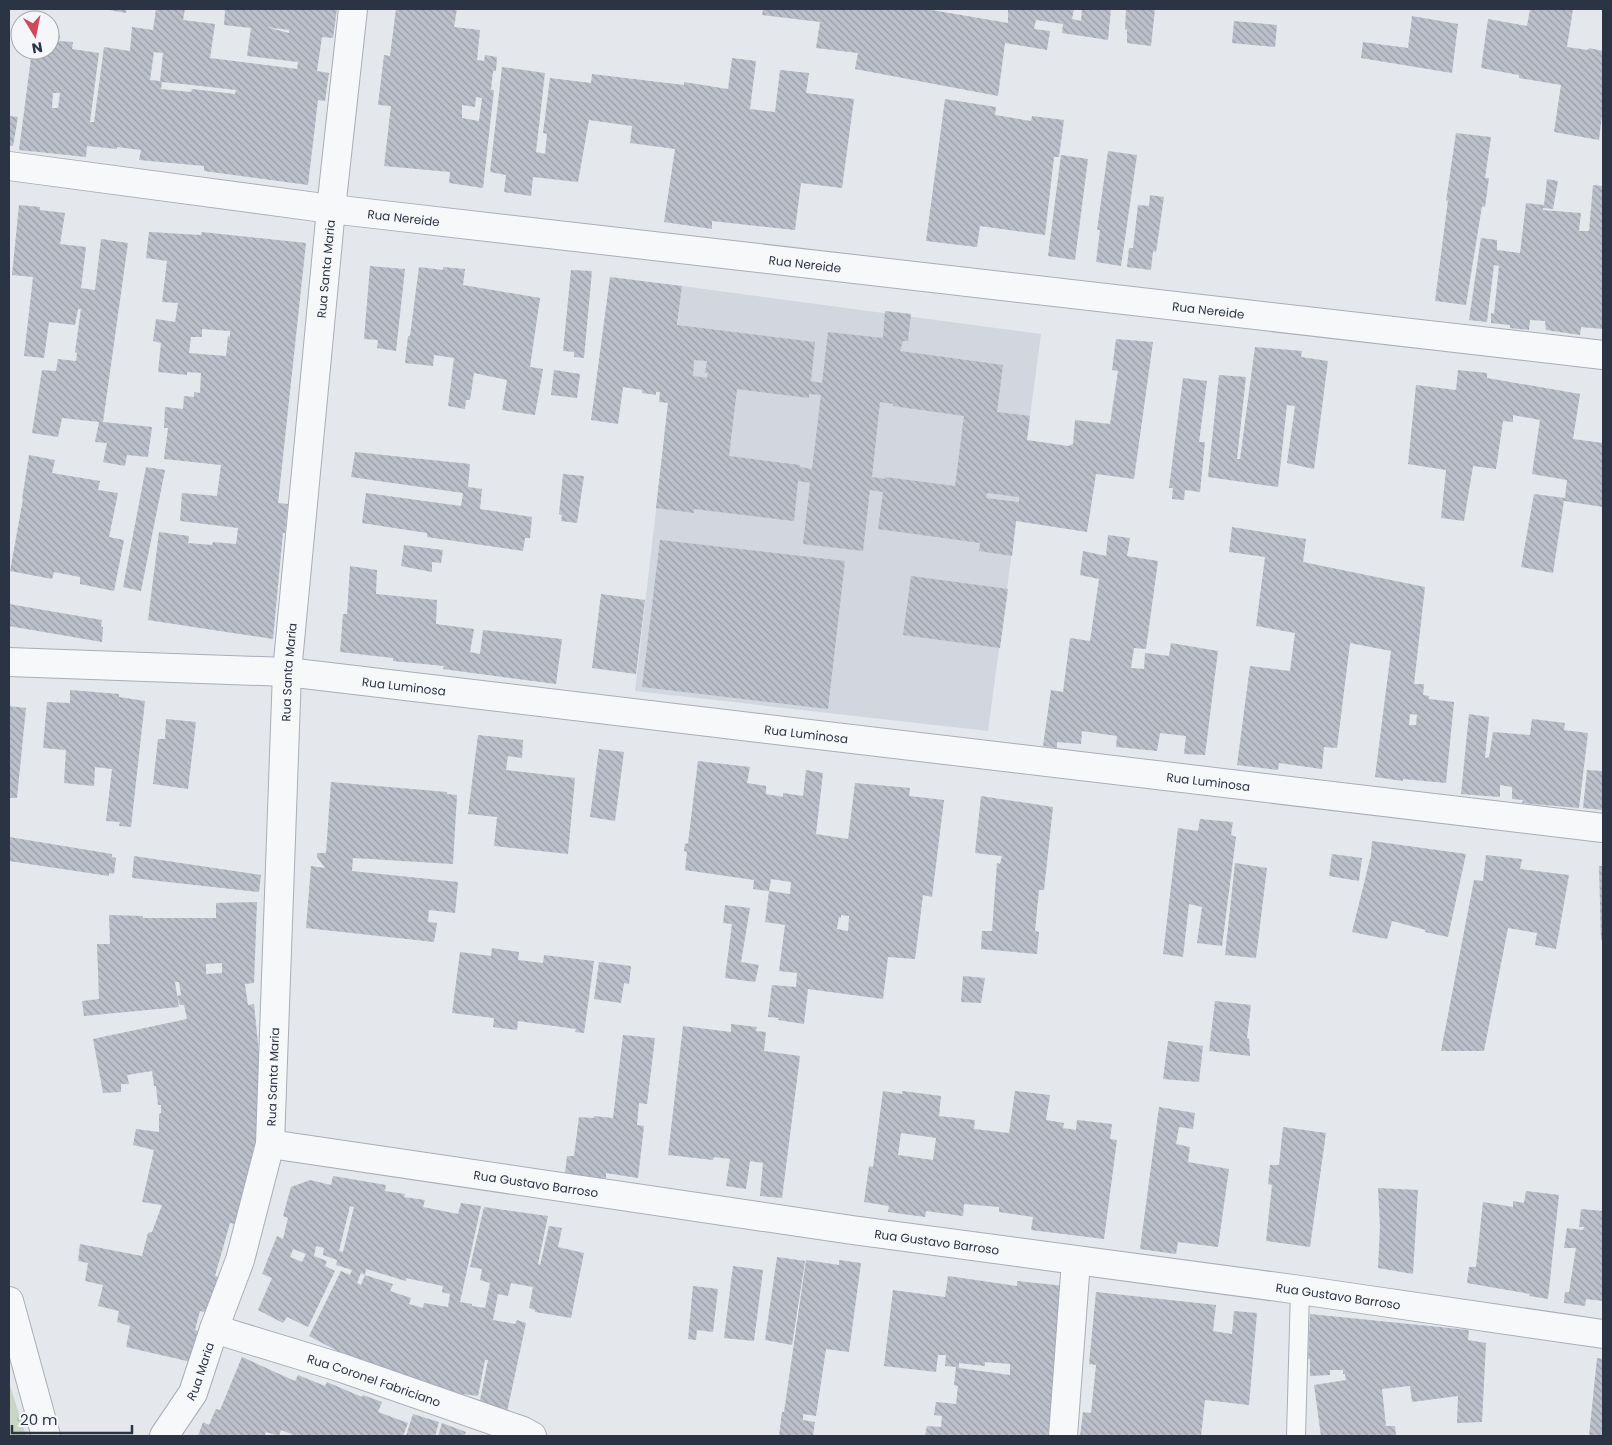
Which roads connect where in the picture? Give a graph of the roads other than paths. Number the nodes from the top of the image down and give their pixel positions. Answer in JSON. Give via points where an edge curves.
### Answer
{"nodes":[{"id":1,"x":353,"y":9,"type":"edge"},
{"id":2,"x":9,"y":166,"type":"edge"},
{"id":3,"x":331,"y":209,"type":"junction"},
{"id":4,"x":1603,"y":355,"type":"edge"},
{"id":5,"x":9,"y":662,"type":"edge"},
{"id":6,"x":288,"y":672,"type":"junction"},
{"id":7,"x":1603,"y":828,"type":"edge"},
{"id":8,"x":270,"y":1144,"type":"junction"},
{"id":9,"x":1076,"y":1261,"type":"junction"},
{"id":10,"x":1300,"y":1290,"type":"junction"},
{"id":11,"x":9,"y":1301,"type":"edge"},
{"id":12,"x":214,"y":1329,"type":"junction"},
{"id":13,"x":1603,"y":1334,"type":"edge"},
{"id":14,"x":46,"y":1436,"type":"edge"},
{"id":15,"x":164,"y":1436,"type":"edge"},
{"id":16,"x":532,"y":1436,"type":"edge"},
{"id":17,"x":1063,"y":1436,"type":"edge"},
{"id":18,"x":1296,"y":1436,"type":"edge"}],
"edges":[{"from":1,"to":3,"type":"street","name":"Rua Santa Maria"},
{"from":2,"to":3,"type":"street","name":"Rua Nereide"},
{"from":3,"to":4,"type":"street","name":"Rua Nereide"},
{"from":3,"to":6,"type":"street","name":"Rua Santa Maria"},
{"from":5,"to":6,"type":"street","name":"Rua Luminosa"},
{"from":6,"to":7,"type":"street","name":"Rua Luminosa"},
{"from":6,"to":8,"type":"street","name":"Rua Santa Maria"},
{"from":8,"to":9,"type":"street","name":"Rua Gustavo Barroso"},
{"from":8,"to":12,"type":"street","name":"Rua Santa Maria","via":[[240,1260]]},
{"from":9,"to":10,"type":"street","name":"Rua Gustavo Barroso"},
{"from":9,"to":17,"type":"street"},
{"from":10,"to":13,"type":"street","name":"Rua Gustavo Barroso"},
{"from":10,"to":18,"type":"lane"},
{"from":11,"to":14,"type":"street"},
{"from":12,"to":15,"type":"street","name":"Rua Maria","via":[[193,1393]]},
{"from":12,"to":16,"type":"street","name":"Rua Coronel Fabriciano","via":[[342,1368]]}]}
